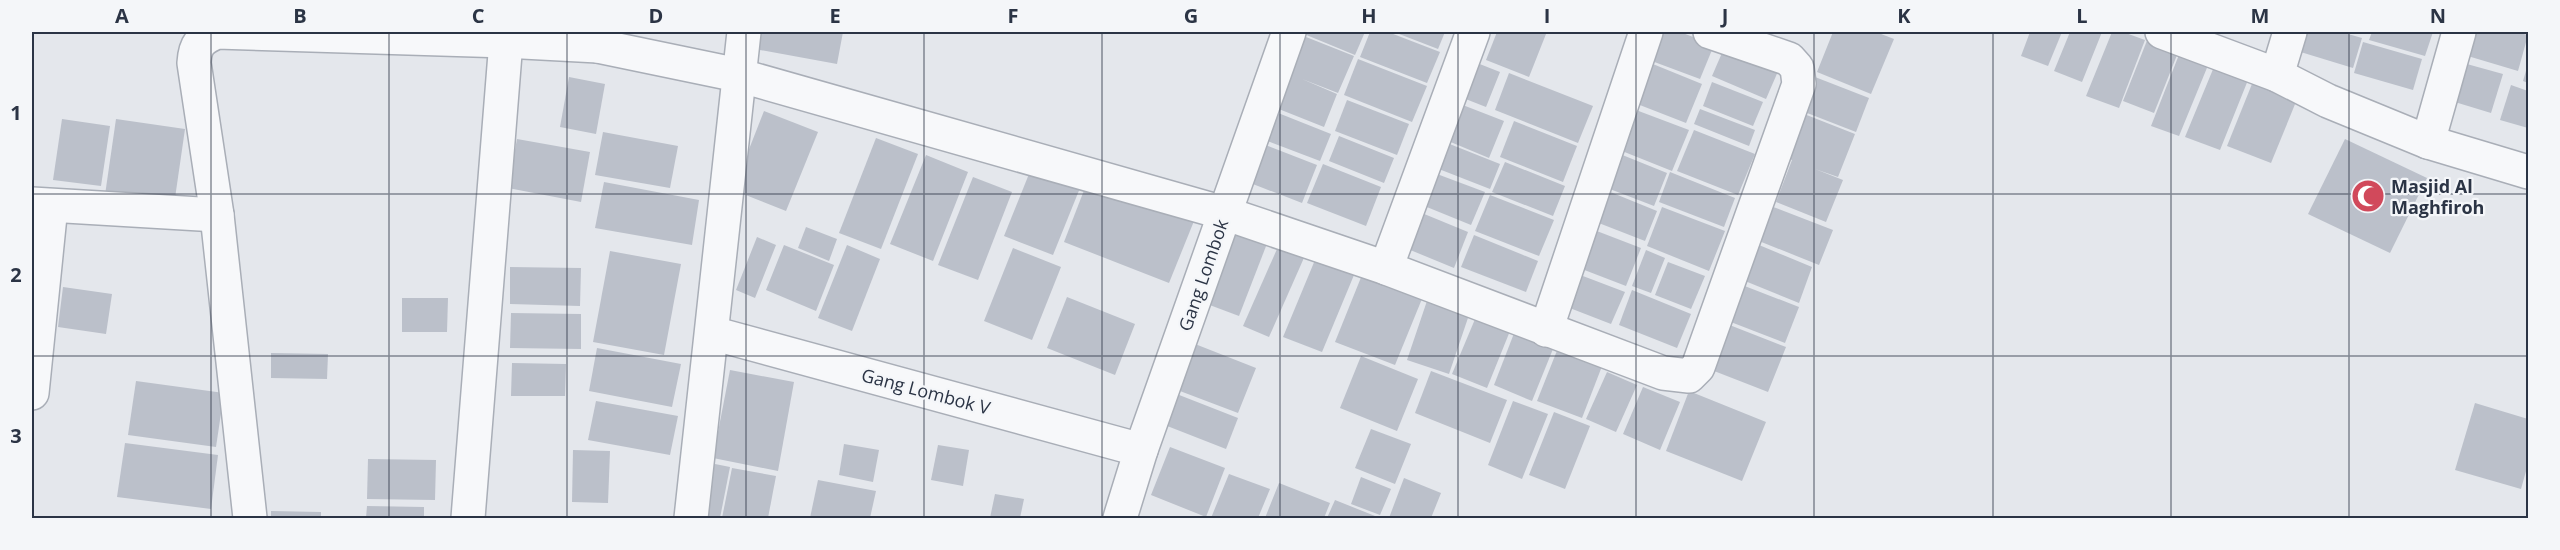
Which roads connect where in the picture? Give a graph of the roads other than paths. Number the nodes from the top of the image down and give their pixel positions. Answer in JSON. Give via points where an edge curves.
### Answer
{"nodes":[{"id":1,"x":744,"y":32,"type":"edge"},
{"id":2,"x":1288,"y":32,"type":"edge"},
{"id":3,"x":1473,"y":32,"type":"edge"},
{"id":4,"x":1646,"y":32,"type":"edge"},
{"id":5,"x":1710,"y":32,"type":"edge"},
{"id":6,"x":2162,"y":32,"type":"edge"},
{"id":7,"x":2290,"y":32,"type":"edge"},
{"id":8,"x":2459,"y":32,"type":"edge"},
{"id":9,"x":599,"y":39,"type":"edge"},
{"id":10,"x":506,"y":41,"type":"junction"},
{"id":11,"x":738,"y":75,"type":"junction"},
{"id":12,"x":2277,"y":75,"type":"junction"},
{"id":13,"x":2428,"y":142,"type":"junction"},
{"id":14,"x":2529,"y":172,"type":"edge"},
{"id":15,"x":41,"y":205,"type":"edge"},
{"id":16,"x":1224,"y":213,"type":"junction"},
{"id":17,"x":217,"y":215,"type":"junction"},
{"id":18,"x":1386,"y":268,"type":"junction"},
{"id":19,"x":1546,"y":330,"type":"junction"},
{"id":20,"x":712,"y":333,"type":"junction"},
{"id":21,"x":32,"y":393,"type":"edge"},
{"id":22,"x":1141,"y":450,"type":"junction"},
{"id":23,"x":250,"y":519,"type":"edge"},
{"id":24,"x":468,"y":519,"type":"edge"},
{"id":25,"x":691,"y":519,"type":"edge"},
{"id":26,"x":1120,"y":519,"type":"edge"}],
"edges":[{"from":1,"to":11,"type":"street"},
{"from":2,"to":16,"type":"street","name":"Gang Lombok"},
{"from":3,"to":18,"type":"street"},
{"from":4,"to":19,"type":"street"},
{"from":5,"to":19,"type":"street","via":[[1789,59],[1797,68],[1798,84],[1698,367],[1689,376],[1663,373]]},
{"from":6,"to":12,"type":"street"},
{"from":7,"to":12,"type":"street"},
{"from":8,"to":13,"type":"street"},
{"from":9,"to":10,"type":"street"},
{"from":9,"to":11,"type":"street"},
{"from":10,"to":17,"type":"street","via":[[217,32],[203,38],[195,49],[194,63]]},
{"from":10,"to":24,"type":"street"},
{"from":11,"to":16,"type":"street"},
{"from":11,"to":20,"type":"street"},
{"from":12,"to":13,"type":"street","via":[[2328,101]]},
{"from":13,"to":14,"type":"street"},
{"from":15,"to":17,"type":"street"},
{"from":15,"to":21,"type":"street"},
{"from":16,"to":18,"type":"street"},
{"from":16,"to":22,"type":"street","name":"Gang Lombok"},
{"from":17,"to":23,"type":"street"},
{"from":18,"to":19,"type":"street"},
{"from":20,"to":22,"type":"street","name":"Gang Lombok V"},
{"from":20,"to":25,"type":"street"},
{"from":22,"to":26,"type":"street","name":"Gang Lombok"}]}
